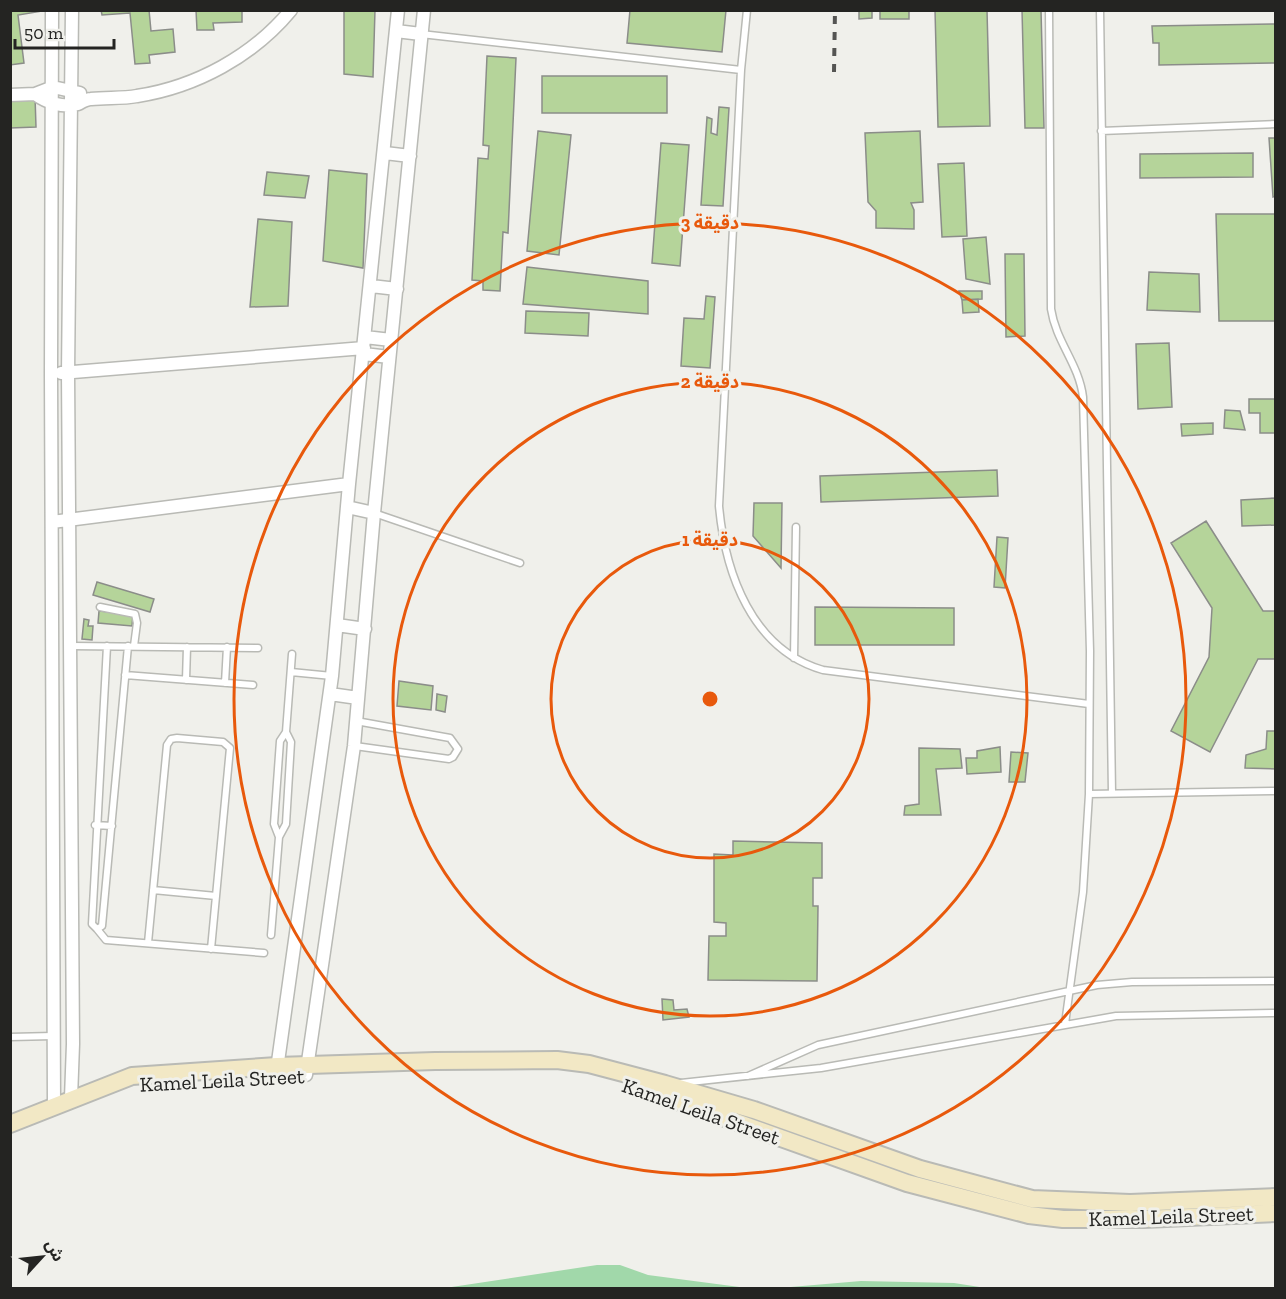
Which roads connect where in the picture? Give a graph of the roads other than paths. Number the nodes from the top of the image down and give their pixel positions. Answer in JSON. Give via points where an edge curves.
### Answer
{"nodes":[{"id":1,"x":52,"y":10,"type":"edge"},
{"id":2,"x":72,"y":10,"type":"edge"},
{"id":3,"x":291,"y":10,"type":"edge"},
{"id":4,"x":398,"y":10,"type":"edge"},
{"id":5,"x":424,"y":10,"type":"edge"},
{"id":6,"x":747,"y":10,"type":"edge"},
{"id":7,"x":1049,"y":10,"type":"edge"},
{"id":8,"x":1100,"y":10,"type":"edge"},
{"id":9,"x":396,"y":31,"type":"junction"},
{"id":10,"x":421,"y":34,"type":"junction"},
{"id":11,"x":741,"y":70,"type":"junction"},
{"id":12,"x":53,"y":87,"type":"junction"},
{"id":13,"x":72,"y":90,"type":"junction"},
{"id":14,"x":10,"y":94,"type":"edge"},
{"id":15,"x":34,"y":94,"type":"junction"},
{"id":16,"x":88,"y":99,"type":"junction"},
{"id":17,"x":53,"y":104,"type":"junction"},
{"id":18,"x":72,"y":105,"type":"junction"},
{"id":19,"x":1275,"y":124,"type":"edge"},
{"id":20,"x":1101,"y":131,"type":"junction"},
{"id":21,"x":385,"y":153,"type":"junction"},
{"id":22,"x":410,"y":156,"type":"junction"},
{"id":23,"x":371,"y":286,"type":"junction"},
{"id":24,"x":397,"y":290,"type":"junction"},
{"id":25,"x":392,"y":340,"type":"junction"},
{"id":26,"x":364,"y":346,"type":"junction"},
{"id":27,"x":389,"y":357,"type":"junction"},
{"id":28,"x":68,"y":373,"type":"junction"},
{"id":29,"x":51,"y":374,"type":"junction"},
{"id":30,"x":349,"y":484,"type":"junction"},
{"id":31,"x":52,"y":493,"type":"junction"},
{"id":32,"x":70,"y":493,"type":"junction"},
{"id":33,"x":347,"y":507,"type":"junction"},
{"id":34,"x":374,"y":513,"type":"junction"},
{"id":35,"x":70,"y":520,"type":"junction"},
{"id":36,"x":52,"y":522,"type":"junction"},
{"id":37,"x":796,"y":527,"type":"dead end"},
{"id":38,"x":520,"y":563,"type":"dead end"},
{"id":39,"x":100,"y":607,"type":"dead end"},
{"id":40,"x":337,"y":625,"type":"junction"},
{"id":41,"x":364,"y":629,"type":"junction"},
{"id":42,"x":52,"y":646,"type":"junction"},
{"id":43,"x":71,"y":646,"type":"junction"},
{"id":44,"x":107,"y":646,"type":"junction"},
{"id":45,"x":131,"y":646,"type":"junction"},
{"id":46,"x":187,"y":647,"type":"junction"},
{"id":47,"x":227,"y":647,"type":"junction"},
{"id":48,"x":258,"y":648,"type":"dead end"},
{"id":49,"x":292,"y":654,"type":"dead end"},
{"id":50,"x":794,"y":658,"type":"junction"},
{"id":51,"x":291,"y":672,"type":"junction"},
{"id":52,"x":125,"y":675,"type":"junction"},
{"id":53,"x":332,"y":676,"type":"junction"},
{"id":54,"x":186,"y":680,"type":"junction"},
{"id":55,"x":225,"y":683,"type":"junction"},
{"id":56,"x":253,"y":685,"type":"dead end"},
{"id":57,"x":330,"y":694,"type":"junction"},
{"id":58,"x":358,"y":698,"type":"junction"},
{"id":59,"x":1089,"y":704,"type":"junction"},
{"id":60,"x":356,"y":721,"type":"junction"},
{"id":61,"x":286,"y":732,"type":"junction"},
{"id":62,"x":354,"y":746,"type":"junction"},
{"id":63,"x":1275,"y":791,"type":"edge"},
{"id":64,"x":1112,"y":793,"type":"junction"},
{"id":65,"x":1089,"y":794,"type":"junction"},
{"id":66,"x":95,"y":825,"type":"junction"},
{"id":67,"x":112,"y":826,"type":"junction"},
{"id":68,"x":279,"y":837,"type":"junction"},
{"id":69,"x":153,"y":890,"type":"junction"},
{"id":70,"x":216,"y":896,"type":"junction"},
{"id":71,"x":97,"y":929,"type":"junction"},
{"id":72,"x":271,"y":935,"type":"dead end"},
{"id":73,"x":148,"y":943,"type":"junction"},
{"id":74,"x":211,"y":949,"type":"junction"},
{"id":75,"x":264,"y":952,"type":"dead end"},
{"id":76,"x":1275,"y":981,"type":"edge"},
{"id":77,"x":1069,"y":991,"type":"junction"},
{"id":78,"x":1275,"y":1013,"type":"edge"},
{"id":79,"x":1065,"y":1024,"type":"junction"},
{"id":80,"x":10,"y":1037,"type":"edge"},
{"id":81,"x":53,"y":1040,"type":"junction"},
{"id":82,"x":73,"y":1044,"type":"junction"},
{"id":83,"x":276,"y":1071,"type":"junction"},
{"id":84,"x":306,"y":1071,"type":"junction"},
{"id":85,"x":745,"y":1077,"type":"junction"},
{"id":86,"x":665,"y":1084,"type":"junction"},
{"id":87,"x":633,"y":1085,"type":"junction"},
{"id":88,"x":71,"y":1098,"type":"junction"},
{"id":89,"x":54,"y":1105,"type":"junction"},
{"id":90,"x":10,"y":1124,"type":"edge"},
{"id":91,"x":1275,"y":1197,"type":"edge"},
{"id":92,"x":1275,"y":1213,"type":"edge"}],
"edges":[{"from":1,"to":12,"type":"street"},
{"from":2,"to":13,"type":"street"},
{"from":3,"to":16,"type":"street","via":[[249,50],[207,75],[137,96]]},
{"from":4,"to":9,"type":"street"},
{"from":5,"to":10,"type":"street"},
{"from":6,"to":11,"type":"lane"},
{"from":7,"to":59,"type":"lane","via":[[1052,309],[1060,339],[1076,366],[1083,397]]},
{"from":8,"to":20,"type":"lane"},
{"from":9,"to":10,"type":"street"},
{"from":9,"to":21,"type":"street"},
{"from":10,"to":11,"type":"lane"},
{"from":10,"to":22,"type":"street"},
{"from":11,"to":50,"type":"lane","via":[[720,523],[727,556],[752,616],[769,638]]},
{"from":12,"to":13,"type":"street"},
{"from":12,"to":15,"type":"street"},
{"from":12,"to":17,"type":"street"},
{"from":13,"to":16,"type":"street"},
{"from":13,"to":18,"type":"street"},
{"from":14,"to":15,"type":"street"},
{"from":15,"to":17,"type":"street"},
{"from":16,"to":18,"type":"street"},
{"from":17,"to":18,"type":"street"},
{"from":17,"to":29,"type":"street"},
{"from":18,"to":28,"type":"street"},
{"from":19,"to":20,"type":"lane"},
{"from":20,"to":64,"type":"lane"},
{"from":21,"to":22,"type":"street"},
{"from":21,"to":23,"type":"street"},
{"from":22,"to":24,"type":"street"},
{"from":23,"to":24,"type":"street"},
{"from":23,"to":26,"type":"street"},
{"from":24,"to":25,"type":"street"},
{"from":25,"to":26,"type":"street"},
{"from":25,"to":27,"type":"street"},
{"from":26,"to":27,"type":"street","via":[[376,358]]},
{"from":26,"to":28,"type":"street"},
{"from":26,"to":30,"type":"street"},
{"from":27,"to":34,"type":"street"},
{"from":28,"to":29,"type":"street"},
{"from":28,"to":32,"type":"street"},
{"from":29,"to":31,"type":"street"},
{"from":30,"to":33,"type":"street"},
{"from":30,"to":35,"type":"street"},
{"from":31,"to":32,"type":"street"},
{"from":31,"to":36,"type":"street"},
{"from":32,"to":35,"type":"street"},
{"from":33,"to":34,"type":"street"},
{"from":33,"to":40,"type":"street"},
{"from":34,"to":38,"type":"lane"},
{"from":34,"to":41,"type":"street"},
{"from":35,"to":36,"type":"street"},
{"from":35,"to":43,"type":"street"},
{"from":36,"to":42,"type":"street"},
{"from":37,"to":50,"type":"lane"},
{"from":39,"to":45,"type":"lane","via":[[135,614],[137,623]]},
{"from":40,"to":41,"type":"street"},
{"from":40,"to":53,"type":"street"},
{"from":41,"to":58,"type":"street"},
{"from":42,"to":43,"type":"street"},
{"from":42,"to":81,"type":"street"},
{"from":43,"to":44,"type":"lane"},
{"from":43,"to":82,"type":"street"},
{"from":44,"to":45,"type":"lane"},
{"from":44,"to":66,"type":"lane"},
{"from":45,"to":46,"type":"lane"},
{"from":45,"to":52,"type":"lane"},
{"from":46,"to":47,"type":"lane"},
{"from":46,"to":54,"type":"lane"},
{"from":47,"to":48,"type":"lane"},
{"from":47,"to":55,"type":"lane"},
{"from":49,"to":51,"type":"lane"},
{"from":50,"to":59,"type":"lane","via":[[823,670]]},
{"from":51,"to":53,"type":"lane"},
{"from":51,"to":61,"type":"lane"},
{"from":52,"to":54,"type":"lane"},
{"from":52,"to":67,"type":"lane"},
{"from":53,"to":57,"type":"street"},
{"from":54,"to":55,"type":"lane"},
{"from":55,"to":56,"type":"lane"},
{"from":57,"to":58,"type":"street"},
{"from":57,"to":83,"type":"street"},
{"from":58,"to":60,"type":"street"},
{"from":59,"to":65,"type":"lane"},
{"from":60,"to":62,"type":"street"},
{"from":60,"to":62,"type":"lane","via":[[450,738],[458,749],[449,759]]},
{"from":61,"to":68,"type":"lane","via":[[280,741],[274,824]]},
{"from":61,"to":68,"type":"lane","via":[[291,742],[290,766],[286,824]]},
{"from":62,"to":84,"type":"street"},
{"from":63,"to":64,"type":"lane"},
{"from":64,"to":65,"type":"lane"},
{"from":65,"to":77,"type":"lane","via":[[1083,892]]},
{"from":66,"to":67,"type":"lane"},
{"from":66,"to":71,"type":"lane","via":[[92,924]]},
{"from":67,"to":71,"type":"lane","via":[[102,926]]},
{"from":68,"to":72,"type":"lane"},
{"from":69,"to":70,"type":"lane"},
{"from":69,"to":70,"type":"lane","via":[[167,745],[174,738],[200,740],[226,743],[231,752]]},
{"from":69,"to":73,"type":"lane"},
{"from":70,"to":74,"type":"lane"},
{"from":71,"to":73,"type":"lane","via":[[106,940]]},
{"from":73,"to":74,"type":"lane"},
{"from":74,"to":75,"type":"lane"},
{"from":76,"to":77,"type":"lane","via":[[1132,982]]},
{"from":77,"to":79,"type":"lane"},
{"from":77,"to":85,"type":"lane","via":[[818,1045]]},
{"from":78,"to":79,"type":"lane","via":[[1135,1014]]},
{"from":79,"to":85,"type":"lane","via":[[821,1068]]},
{"from":80,"to":81,"type":"lane"},
{"from":81,"to":82,"type":"street"},
{"from":81,"to":89,"type":"street"},
{"from":82,"to":88,"type":"street"},
{"from":83,"to":84,"type":"street","name":"Kamel Leila Street"},
{"from":83,"to":88,"type":"street","name":"Kamel Leila Street","via":[[132,1076]]},
{"from":84,"to":86,"type":"street","name":"Kamel Leila Street","via":[[435,1060],[557,1060],[589,1064]]},
{"from":84,"to":87,"type":"street","name":"Kamel Leila Street","via":[[569,1071]]},
{"from":85,"to":86,"type":"lane"},
{"from":86,"to":87,"type":"street"},
{"from":86,"to":91,"type":"street","name":"Kamel Leila Street","via":[[754,1110],[920,1169],[1032,1199],[1130,1203]]},
{"from":87,"to":92,"type":"street","name":"Kamel Leila Street","via":[[907,1183],[1029,1215],[1144,1219]]},
{"from":88,"to":89,"type":"street","name":"Kamel Leila Street"},
{"from":89,"to":90,"type":"street","name":"Kamel Leila Street"}]}
